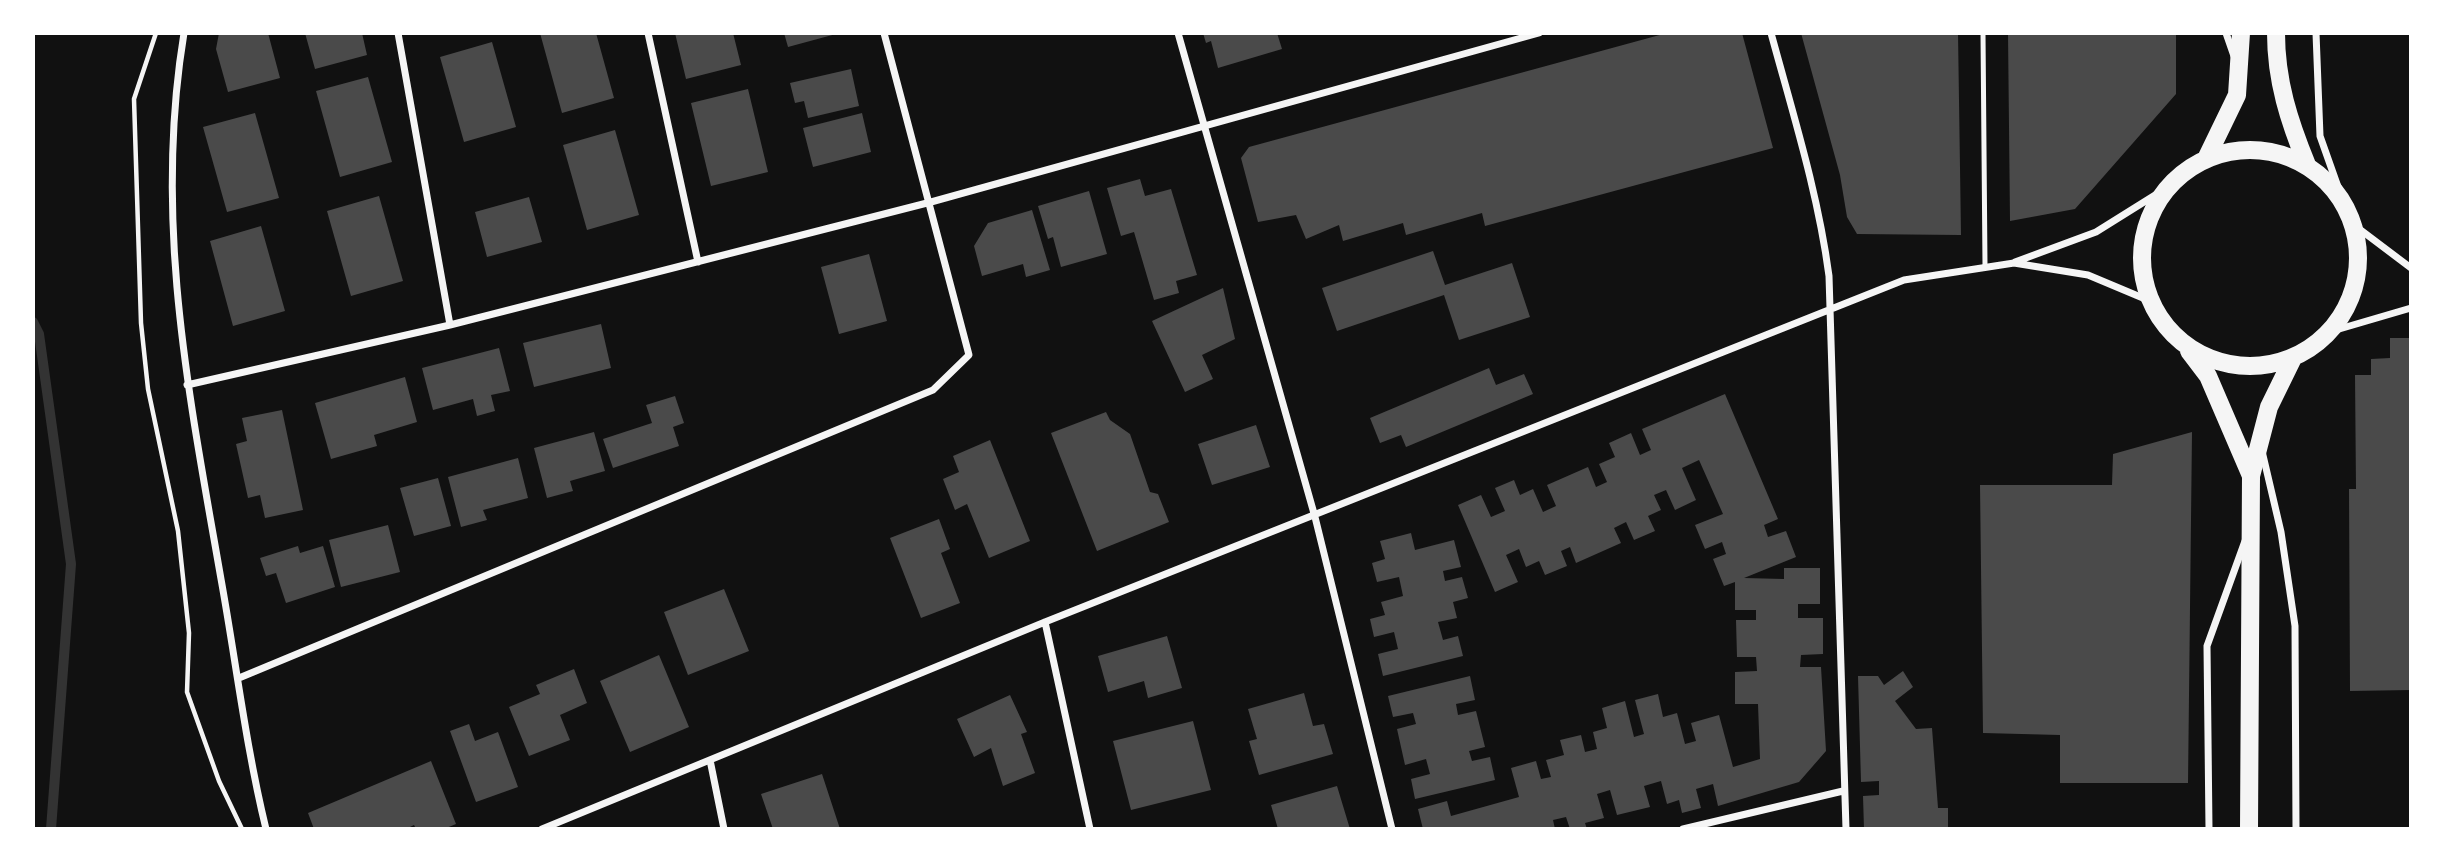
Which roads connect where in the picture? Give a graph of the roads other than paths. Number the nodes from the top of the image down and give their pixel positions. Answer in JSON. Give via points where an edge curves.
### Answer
{"nodes":[{"id":1,"x":184,"y":33,"type":"edge"},
{"id":2,"x":398,"y":33,"type":"edge"},
{"id":3,"x":648,"y":33,"type":"edge"},
{"id":4,"x":884,"y":33,"type":"edge"},
{"id":5,"x":1178,"y":33,"type":"edge"},
{"id":6,"x":1539,"y":33,"type":"edge"},
{"id":7,"x":1771,"y":33,"type":"edge"},
{"id":8,"x":1983,"y":33,"type":"edge"},
{"id":9,"x":2227,"y":33,"type":"edge"},
{"id":10,"x":2241,"y":33,"type":"edge"},
{"id":11,"x":2276,"y":33,"type":"edge"},
{"id":12,"x":2316,"y":33,"type":"edge"},
{"id":13,"x":2239,"y":75,"type":"junction"},
{"id":14,"x":1203,"y":125,"type":"junction"},
{"id":15,"x":2206,"y":159,"type":"junction"},
{"id":16,"x":2307,"y":165,"type":"junction"},
{"id":17,"x":2168,"y":187,"type":"junction"},
{"id":18,"x":2343,"y":201,"type":"junction"},
{"id":19,"x":931,"y":202,"type":"junction"},
{"id":20,"x":2354,"y":225,"type":"junction"},
{"id":21,"x":698,"y":262,"type":"junction"},
{"id":22,"x":2014,"y":263,"type":"junction"},
{"id":23,"x":1985,"y":265,"type":"junction"},
{"id":24,"x":2411,"y":268,"type":"edge"},
{"id":25,"x":2150,"y":301,"type":"junction"},
{"id":26,"x":2411,"y":308,"type":"edge"},
{"id":27,"x":1829,"y":310,"type":"junction"},
{"id":28,"x":450,"y":325,"type":"junction"},
{"id":29,"x":2329,"y":332,"type":"junction"},
{"id":30,"x":2182,"y":343,"type":"junction"},
{"id":31,"x":2293,"y":358,"type":"junction"},
{"id":32,"x":187,"y":385,"type":"junction"},
{"id":33,"x":2260,"y":443,"type":"junction"},
{"id":34,"x":2251,"y":476,"type":"junction"},
{"id":35,"x":1315,"y":517,"type":"junction"},
{"id":36,"x":2251,"y":524,"type":"junction"},
{"id":37,"x":1045,"y":622,"type":"junction"},
{"id":38,"x":239,"y":678,"type":"junction"},
{"id":39,"x":710,"y":760,"type":"junction"},
{"id":40,"x":1843,"y":791,"type":"junction"},
{"id":41,"x":266,"y":829,"type":"edge"},
{"id":42,"x":542,"y":829,"type":"edge"},
{"id":43,"x":724,"y":829,"type":"edge"},
{"id":44,"x":1090,"y":829,"type":"edge"},
{"id":45,"x":1392,"y":829,"type":"edge"},
{"id":46,"x":1683,"y":829,"type":"edge"},
{"id":47,"x":1846,"y":829,"type":"edge"},
{"id":48,"x":2209,"y":829,"type":"edge"},
{"id":49,"x":2249,"y":829,"type":"edge"},
{"id":50,"x":2296,"y":829,"type":"edge"}],
"edges":[{"from":1,"to":32,"type":"street","via":[[174,94],[171,185],[178,320]]},
{"from":2,"to":28,"type":"street"},
{"from":3,"to":21,"type":"street"},
{"from":4,"to":19,"type":"street"},
{"from":5,"to":14,"type":"street"},
{"from":6,"to":14,"type":"street"},
{"from":7,"to":27,"type":"street","via":[[1824,234]]},
{"from":8,"to":23,"type":"lane"},
{"from":9,"to":13,"type":"street"},
{"from":10,"to":13,"type":"main road"},
{"from":11,"to":16,"type":"main road","via":[[2280,91]]},
{"from":12,"to":18,"type":"street","via":[[2320,136]]},
{"from":13,"to":15,"type":"main road","via":[[2237,95]]},
{"from":14,"to":19,"type":"street"},
{"from":14,"to":35,"type":"street"},
{"from":15,"to":16,"type":"main road","via":[[2235,150],[2265,150]]},
{"from":15,"to":17,"type":"main road"},
{"from":16,"to":18,"type":"main road"},
{"from":17,"to":22,"type":"street","via":[[2096,232]]},
{"from":17,"to":25,"type":"main road","via":[[2143,241],[2141,261]]},
{"from":18,"to":20,"type":"main road"},
{"from":19,"to":21,"type":"street"},
{"from":19,"to":38,"type":"street","via":[[969,355],[933,390]]},
{"from":20,"to":24,"type":"street"},
{"from":20,"to":29,"type":"main road","via":[[2358,270],[2343,313]]},
{"from":21,"to":28,"type":"street"},
{"from":22,"to":23,"type":"street"},
{"from":22,"to":25,"type":"street","via":[[2088,275]]},
{"from":23,"to":27,"type":"street","via":[[1904,280]]},
{"from":25,"to":30,"type":"main road","via":[[2163,324]]},
{"from":26,"to":29,"type":"street"},
{"from":27,"to":35,"type":"street"},
{"from":27,"to":40,"type":"street"},
{"from":28,"to":32,"type":"street"},
{"from":29,"to":31,"type":"main road"},
{"from":30,"to":31,"type":"main road","via":[[2207,358],[2236,366]]},
{"from":30,"to":34,"type":"main road","via":[[2207,376]]},
{"from":31,"to":33,"type":"main road","via":[[2269,407]]},
{"from":32,"to":38,"type":"street"},
{"from":33,"to":34,"type":"main road"},
{"from":33,"to":50,"type":"street","via":[[2281,532],[2295,626]]},
{"from":34,"to":36,"type":"main road"},
{"from":35,"to":37,"type":"street"},
{"from":35,"to":45,"type":"street"},
{"from":36,"to":48,"type":"street","via":[[2207,646]]},
{"from":36,"to":49,"type":"main road"},
{"from":37,"to":39,"type":"street"},
{"from":37,"to":44,"type":"street"},
{"from":38,"to":41,"type":"street"},
{"from":39,"to":42,"type":"street"},
{"from":39,"to":43,"type":"street"},
{"from":40,"to":46,"type":"street"},
{"from":40,"to":47,"type":"street"}]}
